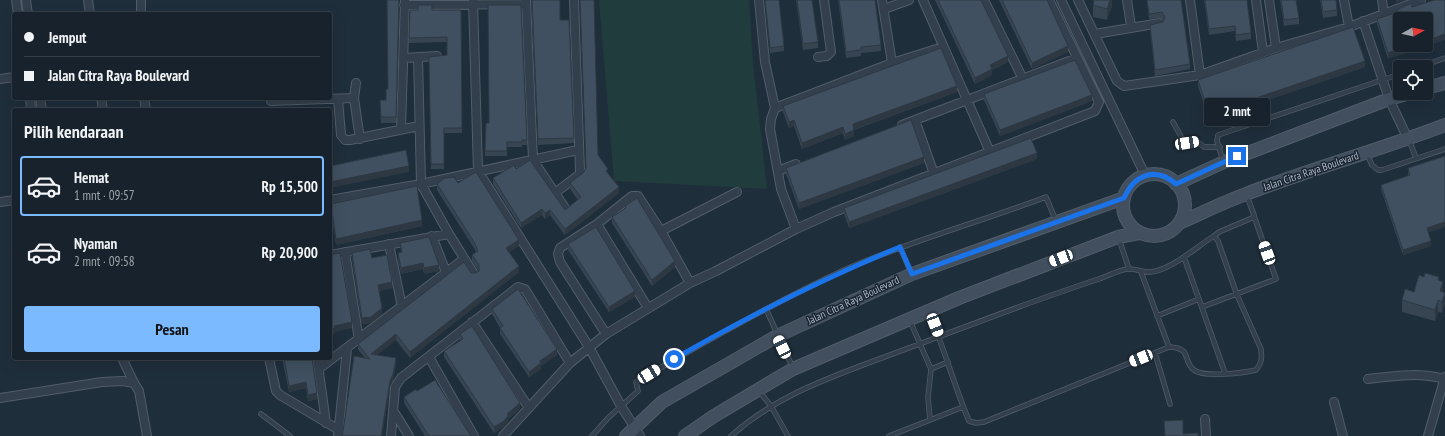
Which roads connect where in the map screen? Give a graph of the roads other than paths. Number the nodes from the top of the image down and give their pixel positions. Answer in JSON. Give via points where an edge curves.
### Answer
{"nodes":[{"id":1,"x":16,"y":0,"type":"edge"},
{"id":2,"x":26,"y":0,"type":"edge"},
{"id":3,"x":88,"y":0,"type":"edge"},
{"id":4,"x":140,"y":0,"type":"edge"},
{"id":5,"x":574,"y":0,"type":"edge"},
{"id":6,"x":759,"y":0,"type":"edge"},
{"id":7,"x":824,"y":0,"type":"edge"},
{"id":8,"x":882,"y":0,"type":"edge"},
{"id":9,"x":909,"y":0,"type":"edge"},
{"id":10,"x":923,"y":0,"type":"edge"},
{"id":11,"x":984,"y":0,"type":"edge"},
{"id":12,"x":1049,"y":0,"type":"edge"},
{"id":13,"x":1061,"y":0,"type":"edge"},
{"id":14,"x":1078,"y":0,"type":"edge"},
{"id":15,"x":1127,"y":0,"type":"edge"},
{"id":16,"x":1190,"y":0,"type":"edge"},
{"id":17,"x":1256,"y":0,"type":"edge"},
{"id":18,"x":1269,"y":0,"type":"edge"},
{"id":19,"x":1344,"y":0,"type":"edge"},
{"id":20,"x":1382,"y":0,"type":"edge"},
{"id":21,"x":1421,"y":0,"type":"edge"},
{"id":22,"x":526,"y":2,"type":"edge"},
{"id":23,"x":404,"y":3,"type":"edge"},
{"id":24,"x":473,"y":3,"type":"edge"},
{"id":25,"x":884,"y":9,"type":"junction"},
{"id":26,"x":18,"y":12,"type":"edge"},
{"id":27,"x":28,"y":12,"type":"edge"},
{"id":28,"x":90,"y":12,"type":"edge"},
{"id":29,"x":141,"y":12,"type":"edge"},
{"id":30,"x":1384,"y":14,"type":"junction"},
{"id":31,"x":1363,"y":21,"type":"junction"},
{"id":32,"x":1160,"y":22,"type":"edge"},
{"id":33,"x":1131,"y":26,"type":"junction"},
{"id":34,"x":1349,"y":27,"type":"junction"},
{"id":35,"x":1095,"y":34,"type":"junction"},
{"id":36,"x":943,"y":47,"type":"junction"},
{"id":37,"x":1276,"y":48,"type":"junction"},
{"id":38,"x":1264,"y":52,"type":"junction"},
{"id":39,"x":437,"y":56,"type":"edge"},
{"id":40,"x":418,"y":57,"type":"junction"},
{"id":41,"x":818,"y":57,"type":"dead end"},
{"id":42,"x":403,"y":58,"type":"junction"},
{"id":43,"x":1077,"y":58,"type":"junction"},
{"id":44,"x":1445,"y":58,"type":"edge"},
{"id":45,"x":1433,"y":62,"type":"edge"},
{"id":46,"x":892,"y":63,"type":"junction"},
{"id":47,"x":1200,"y":75,"type":"junction"},
{"id":48,"x":1393,"y":76,"type":"edge"},
{"id":49,"x":12,"y":77,"type":"edge"},
{"id":50,"x":0,"y":79,"type":"edge"},
{"id":51,"x":1023,"y":79,"type":"junction"},
{"id":52,"x":1382,"y":80,"type":"junction"},
{"id":53,"x":356,"y":82,"type":"dead end"},
{"id":54,"x":1445,"y":83,"type":"edge"},
{"id":55,"x":1433,"y":86,"type":"edge"},
{"id":56,"x":354,"y":98,"type":"junction"},
{"id":57,"x":1393,"y":98,"type":"edge"},
{"id":58,"x":332,"y":99,"type":"edge"},
{"id":59,"x":338,"y":99,"type":"junction"},
{"id":60,"x":1389,"y":99,"type":"junction"},
{"id":61,"x":315,"y":100,"type":"edge"},
{"id":62,"x":968,"y":100,"type":"junction"},
{"id":63,"x":271,"y":101,"type":"dead end"},
{"id":64,"x":292,"y":101,"type":"junction"},
{"id":65,"x":293,"y":108,"type":"edge"},
{"id":66,"x":775,"y":108,"type":"junction"},
{"id":67,"x":915,"y":120,"type":"junction"},
{"id":68,"x":1173,"y":122,"type":"dead end"},
{"id":69,"x":1445,"y":125,"type":"edge"},
{"id":70,"x":419,"y":126,"type":"junction"},
{"id":71,"x":893,"y":128,"type":"edge"},
{"id":72,"x":401,"y":130,"type":"junction"},
{"id":73,"x":360,"y":138,"type":"junction"},
{"id":74,"x":1408,"y":139,"type":"junction"},
{"id":75,"x":1220,"y":147,"type":"junction"},
{"id":76,"x":1445,"y":149,"type":"edge"},
{"id":77,"x":578,"y":150,"type":"junction"},
{"id":78,"x":990,"y":152,"type":"junction"},
{"id":79,"x":1366,"y":152,"type":"junction"},
{"id":80,"x":1416,"y":158,"type":"junction"},
{"id":81,"x":533,"y":160,"type":"junction"},
{"id":82,"x":807,"y":160,"type":"edge"},
{"id":83,"x":1224,"y":162,"type":"junction"},
{"id":84,"x":478,"y":171,"type":"junction"},
{"id":85,"x":778,"y":171,"type":"junction"},
{"id":86,"x":934,"y":174,"type":"junction"},
{"id":87,"x":1146,"y":175,"type":"junction"},
{"id":88,"x":421,"y":184,"type":"junction"},
{"id":89,"x":1176,"y":184,"type":"junction"},
{"id":90,"x":737,"y":192,"type":"dead end"},
{"id":91,"x":555,"y":193,"type":"junction"},
{"id":92,"x":1246,"y":194,"type":"junction"},
{"id":93,"x":1124,"y":198,"type":"junction"},
{"id":94,"x":12,"y":200,"type":"edge"},
{"id":95,"x":332,"y":200,"type":"edge"},
{"id":96,"x":0,"y":202,"type":"edge"},
{"id":97,"x":565,"y":208,"type":"edge"},
{"id":98,"x":1254,"y":216,"type":"junction"},
{"id":99,"x":1057,"y":223,"type":"junction"},
{"id":100,"x":1179,"y":223,"type":"junction"},
{"id":101,"x":597,"y":224,"type":"junction"},
{"id":102,"x":796,"y":229,"type":"junction"},
{"id":103,"x":662,"y":231,"type":"junction"},
{"id":104,"x":1139,"y":233,"type":"junction"},
{"id":105,"x":449,"y":234,"type":"junction"},
{"id":106,"x":432,"y":236,"type":"junction"},
{"id":107,"x":1214,"y":236,"type":"junction"},
{"id":108,"x":1118,"y":237,"type":"junction"},
{"id":109,"x":390,"y":244,"type":"junction"},
{"id":110,"x":900,"y":247,"type":"junction"},
{"id":111,"x":345,"y":252,"type":"junction"},
{"id":112,"x":332,"y":254,"type":"edge"},
{"id":113,"x":1184,"y":257,"type":"junction"},
{"id":114,"x":464,"y":259,"type":"junction"},
{"id":115,"x":1129,"y":269,"type":"junction"},
{"id":116,"x":446,"y":272,"type":"junction"},
{"id":117,"x":1141,"y":272,"type":"junction"},
{"id":118,"x":474,"y":274,"type":"edge"},
{"id":119,"x":912,"y":274,"type":"junction"},
{"id":120,"x":690,"y":283,"type":"junction"},
{"id":121,"x":1237,"y":295,"type":"junction"},
{"id":122,"x":1199,"y":299,"type":"junction"},
{"id":123,"x":402,"y":307,"type":"junction"},
{"id":124,"x":1202,"y":307,"type":"junction"},
{"id":125,"x":648,"y":308,"type":"junction"},
{"id":126,"x":766,"y":308,"type":"junction"},
{"id":127,"x":929,"y":311,"type":"junction"},
{"id":128,"x":1157,"y":316,"type":"junction"},
{"id":129,"x":909,"y":318,"type":"junction"},
{"id":130,"x":472,"y":322,"type":"junction"},
{"id":131,"x":606,"y":334,"type":"junction"},
{"id":132,"x":777,"y":336,"type":"junction"},
{"id":133,"x":939,"y":336,"type":"junction"},
{"id":134,"x":359,"y":340,"type":"junction"},
{"id":135,"x":920,"y":344,"type":"junction"},
{"id":136,"x":589,"y":347,"type":"junction"},
{"id":137,"x":1169,"y":347,"type":"junction"},
{"id":138,"x":347,"y":349,"type":"junction"},
{"id":139,"x":1155,"y":353,"type":"junction"},
{"id":140,"x":429,"y":358,"type":"junction"},
{"id":141,"x":123,"y":360,"type":"edge"},
{"id":142,"x":270,"y":360,"type":"edge"},
{"id":143,"x":318,"y":360,"type":"edge"},
{"id":144,"x":331,"y":360,"type":"edge"},
{"id":145,"x":332,"y":360,"type":"edge"},
{"id":146,"x":948,"y":362,"type":"junction"},
{"id":147,"x":570,"y":363,"type":"junction"},
{"id":148,"x":320,"y":368,"type":"junction"},
{"id":149,"x":793,"y":369,"type":"junction"},
{"id":150,"x":931,"y":369,"type":"junction"},
{"id":151,"x":1225,"y":373,"type":"junction"},
{"id":152,"x":1444,"y":378,"type":"edge"},
{"id":153,"x":1368,"y":379,"type":"dead end"},
{"id":154,"x":134,"y":383,"type":"junction"},
{"id":155,"x":757,"y":389,"type":"junction"},
{"id":156,"x":0,"y":398,"type":"edge"},
{"id":157,"x":1334,"y":402,"type":"dead end"},
{"id":158,"x":1170,"y":404,"type":"dead end"},
{"id":159,"x":621,"y":406,"type":"junction"},
{"id":160,"x":771,"y":406,"type":"junction"},
{"id":161,"x":964,"y":407,"type":"junction"},
{"id":162,"x":529,"y":408,"type":"junction"},
{"id":163,"x":394,"y":412,"type":"junction"},
{"id":164,"x":261,"y":414,"type":"dead end"},
{"id":165,"x":1205,"y":419,"type":"dead end"},
{"id":166,"x":930,"y":420,"type":"junction"},
{"id":167,"x":326,"y":423,"type":"junction"},
{"id":168,"x":338,"y":433,"type":"edge"},
{"id":169,"x":633,"y":433,"type":"edge"},
{"id":170,"x":147,"y":436,"type":"edge"},
{"id":171,"x":290,"y":436,"type":"edge"},
{"id":172,"x":391,"y":436,"type":"edge"},
{"id":173,"x":408,"y":436,"type":"edge"},
{"id":174,"x":474,"y":436,"type":"edge"},
{"id":175,"x":503,"y":436,"type":"edge"},
{"id":176,"x":592,"y":436,"type":"edge"},
{"id":177,"x":685,"y":436,"type":"edge"},
{"id":178,"x":731,"y":436,"type":"edge"},
{"id":179,"x":788,"y":436,"type":"edge"},
{"id":180,"x":889,"y":436,"type":"edge"},
{"id":181,"x":1206,"y":436,"type":"edge"},
{"id":182,"x":1343,"y":436,"type":"edge"},
{"id":183,"x":1428,"y":436,"type":"edge"}],
"edges":[{"from":1,"to":26,"type":"street"},
{"from":2,"to":27,"type":"street"},
{"from":3,"to":28,"type":"street"},
{"from":4,"to":29,"type":"street"},
{"from":5,"to":77,"type":"street"},
{"from":6,"to":66,"type":"street","via":[[765,62]]},
{"from":7,"to":41,"type":"street","via":[[831,52],[827,56]]},
{"from":8,"to":25,"type":"street"},
{"from":9,"to":25,"type":"street"},
{"from":10,"to":36,"type":"street"},
{"from":11,"to":51,"type":"street"},
{"from":12,"to":43,"type":"street"},
{"from":13,"to":87,"type":"street"},
{"from":14,"to":35,"type":"street"},
{"from":15,"to":33,"type":"street"},
{"from":16,"to":47,"type":"street"},
{"from":17,"to":38,"type":"street"},
{"from":18,"to":37,"type":"street"},
{"from":19,"to":34,"type":"street"},
{"from":20,"to":30,"type":"street"},
{"from":21,"to":30,"type":"street"},
{"from":22,"to":24,"type":"street"},
{"from":22,"to":81,"type":"street"},
{"from":23,"to":24,"type":"street"},
{"from":23,"to":42,"type":"street"},
{"from":24,"to":84,"type":"street"},
{"from":25,"to":46,"type":"street"},
{"from":30,"to":31,"type":"street"},
{"from":31,"to":34,"type":"street"},
{"from":31,"to":52,"type":"street"},
{"from":32,"to":33,"type":"street"},
{"from":33,"to":35,"type":"street"},
{"from":34,"to":37,"type":"street"},
{"from":35,"to":47,"type":"street","via":[[1117,80],[1124,86]]},
{"from":36,"to":46,"type":"street"},
{"from":36,"to":62,"type":"street"},
{"from":37,"to":38,"type":"street"},
{"from":38,"to":47,"type":"street"},
{"from":39,"to":40,"type":"street"},
{"from":40,"to":42,"type":"street"},
{"from":40,"to":70,"type":"street"},
{"from":42,"to":72,"type":"street"},
{"from":43,"to":51,"type":"street"},
{"from":43,"to":78,"type":"street","via":[[1099,102],[1095,111]]},
{"from":44,"to":45,"type":"lane"},
{"from":46,"to":66,"type":"street"},
{"from":48,"to":52,"type":"lane"},
{"from":49,"to":50,"type":"street"},
{"from":51,"to":62,"type":"street"},
{"from":52,"to":60,"type":"street"},
{"from":52,"to":75,"type":"lane","via":[[1218,135]]},
{"from":53,"to":56,"type":"street"},
{"from":54,"to":55,"type":"main road"},
{"from":56,"to":59,"type":"street"},
{"from":56,"to":73,"type":"street"},
{"from":57,"to":60,"type":"main road"},
{"from":58,"to":59,"type":"street"},
{"from":59,"to":73,"type":"street","via":[[342,138]]},
{"from":60,"to":74,"type":"street"},
{"from":60,"to":83,"type":"main road"},
{"from":61,"to":64,"type":"street"},
{"from":62,"to":67,"type":"street"},
{"from":62,"to":78,"type":"street"},
{"from":63,"to":64,"type":"street"},
{"from":64,"to":65,"type":"street"},
{"from":66,"to":85,"type":"street","via":[[770,128]]},
{"from":67,"to":71,"type":"street"},
{"from":67,"to":86,"type":"street"},
{"from":68,"to":75,"type":"lane","via":[[1184,142],[1198,142],[1204,147]]},
{"from":69,"to":74,"type":"main road","name":"Jalan Citra Raya Boulevard"},
{"from":70,"to":72,"type":"street"},
{"from":70,"to":88,"type":"street"},
{"from":72,"to":73,"type":"street"},
{"from":74,"to":79,"type":"main road","name":"Jalan Citra Raya Boulevard"},
{"from":74,"to":80,"type":"lane"},
{"from":75,"to":83,"type":"lane"},
{"from":76,"to":80,"type":"lane"},
{"from":77,"to":81,"type":"street"},
{"from":77,"to":91,"type":"street","via":[[580,174]]},
{"from":78,"to":86,"type":"street"},
{"from":79,"to":80,"type":"lane","via":[[1372,165],[1378,170]]},
{"from":79,"to":92,"type":"main road","name":"Jalan Citra Raya Boulevard"},
{"from":81,"to":84,"type":"street"},
{"from":81,"to":91,"type":"street"},
{"from":82,"to":85,"type":"street"},
{"from":83,"to":89,"type":"main road"},
{"from":84,"to":88,"type":"street"},
{"from":84,"to":136,"type":"street"},
{"from":85,"to":102,"type":"street","via":[[784,200]]},
{"from":86,"to":102,"type":"street"},
{"from":87,"to":89,"type":"main road","via":[[1159,174]]},
{"from":87,"to":93,"type":"main road","via":[[1132,184]]},
{"from":88,"to":95,"type":"street"},
{"from":88,"to":105,"type":"street"},
{"from":89,"to":100,"type":"main road","via":[[1183,193],[1185,205]]},
{"from":90,"to":103,"type":"street"},
{"from":91,"to":97,"type":"street"},
{"from":92,"to":98,"type":"lane"},
{"from":92,"to":100,"type":"main road","name":"Jalan Citra Raya Boulevard"},
{"from":93,"to":99,"type":"main road","name":"Jalan Citra Raya Boulevard"},
{"from":93,"to":104,"type":"main road","via":[[1126,218]]},
{"from":94,"to":96,"type":"street"},
{"from":98,"to":107,"type":"lane"},
{"from":98,"to":121,"type":"lane","via":[[1276,278]]},
{"from":99,"to":110,"type":"lane","via":[[1046,196]]},
{"from":99,"to":119,"type":"main road","name":"Jalan Citra Raya Boulevard"},
{"from":100,"to":104,"type":"main road","via":[[1164,235]]},
{"from":101,"to":103,"type":"street","via":[[635,195]]},
{"from":101,"to":125,"type":"street"},
{"from":101,"to":131,"type":"street","via":[[560,248],[558,254],[560,262]]},
{"from":102,"to":120,"type":"street","via":[[716,272]]},
{"from":103,"to":120,"type":"street"},
{"from":104,"to":108,"type":"main road"},
{"from":105,"to":106,"type":"street"},
{"from":105,"to":114,"type":"street"},
{"from":106,"to":109,"type":"street"},
{"from":106,"to":116,"type":"street"},
{"from":107,"to":113,"type":"lane"},
{"from":107,"to":121,"type":"lane"},
{"from":108,"to":115,"type":"lane"},
{"from":108,"to":127,"type":"main road"},
{"from":109,"to":111,"type":"street"},
{"from":109,"to":123,"type":"street"},
{"from":110,"to":119,"type":"lane"},
{"from":110,"to":126,"type":"lane"},
{"from":111,"to":112,"type":"street"},
{"from":111,"to":134,"type":"street"},
{"from":113,"to":117,"type":"lane","via":[[1157,270]]},
{"from":113,"to":122,"type":"lane"},
{"from":114,"to":116,"type":"street"},
{"from":114,"to":118,"type":"street"},
{"from":115,"to":117,"type":"lane"},
{"from":115,"to":133,"type":"lane"},
{"from":116,"to":123,"type":"street"},
{"from":117,"to":128,"type":"lane"},
{"from":119,"to":132,"type":"main road","name":"Jalan Citra Raya Boulevard"},
{"from":120,"to":125,"type":"street"},
{"from":121,"to":124,"type":"lane"},
{"from":121,"to":151,"type":"lane","via":[[1261,349],[1261,365],[1256,370]]},
{"from":122,"to":124,"type":"lane"},
{"from":122,"to":128,"type":"lane"},
{"from":123,"to":134,"type":"street"},
{"from":124,"to":151,"type":"lane"},
{"from":125,"to":131,"type":"street"},
{"from":126,"to":132,"type":"lane"},
{"from":126,"to":159,"type":"lane","via":[[636,382],[638,391]]},
{"from":127,"to":129,"type":"main road"},
{"from":127,"to":133,"type":"lane"},
{"from":128,"to":137,"type":"lane"},
{"from":129,"to":135,"type":"lane"},
{"from":129,"to":149,"type":"main road"},
{"from":130,"to":140,"type":"street"},
{"from":130,"to":147,"type":"street","via":[[516,288],[523,287]]},
{"from":130,"to":162,"type":"street"},
{"from":131,"to":136,"type":"street"},
{"from":132,"to":149,"type":"lane"},
{"from":132,"to":169,"type":"main road","name":"Jalan Citra Raya Boulevard","via":[[662,402]]},
{"from":133,"to":135,"type":"lane"},
{"from":133,"to":146,"type":"lane"},
{"from":134,"to":138,"type":"street"},
{"from":135,"to":150,"type":"lane"},
{"from":135,"to":160,"type":"lane","via":[[819,382]]},
{"from":136,"to":147,"type":"street"},
{"from":136,"to":159,"type":"street"},
{"from":137,"to":139,"type":"lane"},
{"from":137,"to":151,"type":"lane","via":[[1177,347],[1184,351],[1196,372]]},
{"from":138,"to":145,"type":"street"},
{"from":138,"to":168,"type":"street"},
{"from":139,"to":158,"type":"lane"},
{"from":139,"to":161,"type":"lane","via":[[984,422],[969,421]]},
{"from":140,"to":163,"type":"street","via":[[397,382]]},
{"from":140,"to":174,"type":"street"},
{"from":141,"to":154,"type":"street"},
{"from":142,"to":167,"type":"street","via":[[278,394]]},
{"from":143,"to":148,"type":"street"},
{"from":144,"to":148,"type":"street"},
{"from":146,"to":150,"type":"lane"},
{"from":146,"to":161,"type":"lane"},
{"from":147,"to":162,"type":"street"},
{"from":148,"to":167,"type":"street"},
{"from":149,"to":155,"type":"main road"},
{"from":150,"to":166,"type":"lane","via":[[928,397]]},
{"from":152,"to":153,"type":"street","via":[[1432,375],[1406,375]]},
{"from":152,"to":183,"type":"street"},
{"from":154,"to":156,"type":"street","via":[[102,382]]},
{"from":154,"to":170,"type":"street","via":[[140,391]]},
{"from":155,"to":160,"type":"lane"},
{"from":155,"to":177,"type":"main road"},
{"from":157,"to":182,"type":"street"},
{"from":159,"to":169,"type":"street"},
{"from":159,"to":176,"type":"lane"},
{"from":160,"to":178,"type":"lane"},
{"from":160,"to":179,"type":"lane"},
{"from":161,"to":166,"type":"lane"},
{"from":162,"to":175,"type":"street"},
{"from":163,"to":172,"type":"street"},
{"from":163,"to":173,"type":"street"},
{"from":164,"to":171,"type":"lane"},
{"from":165,"to":181,"type":"street"},
{"from":166,"to":180,"type":"lane"},
{"from":167,"to":168,"type":"street"}]}
